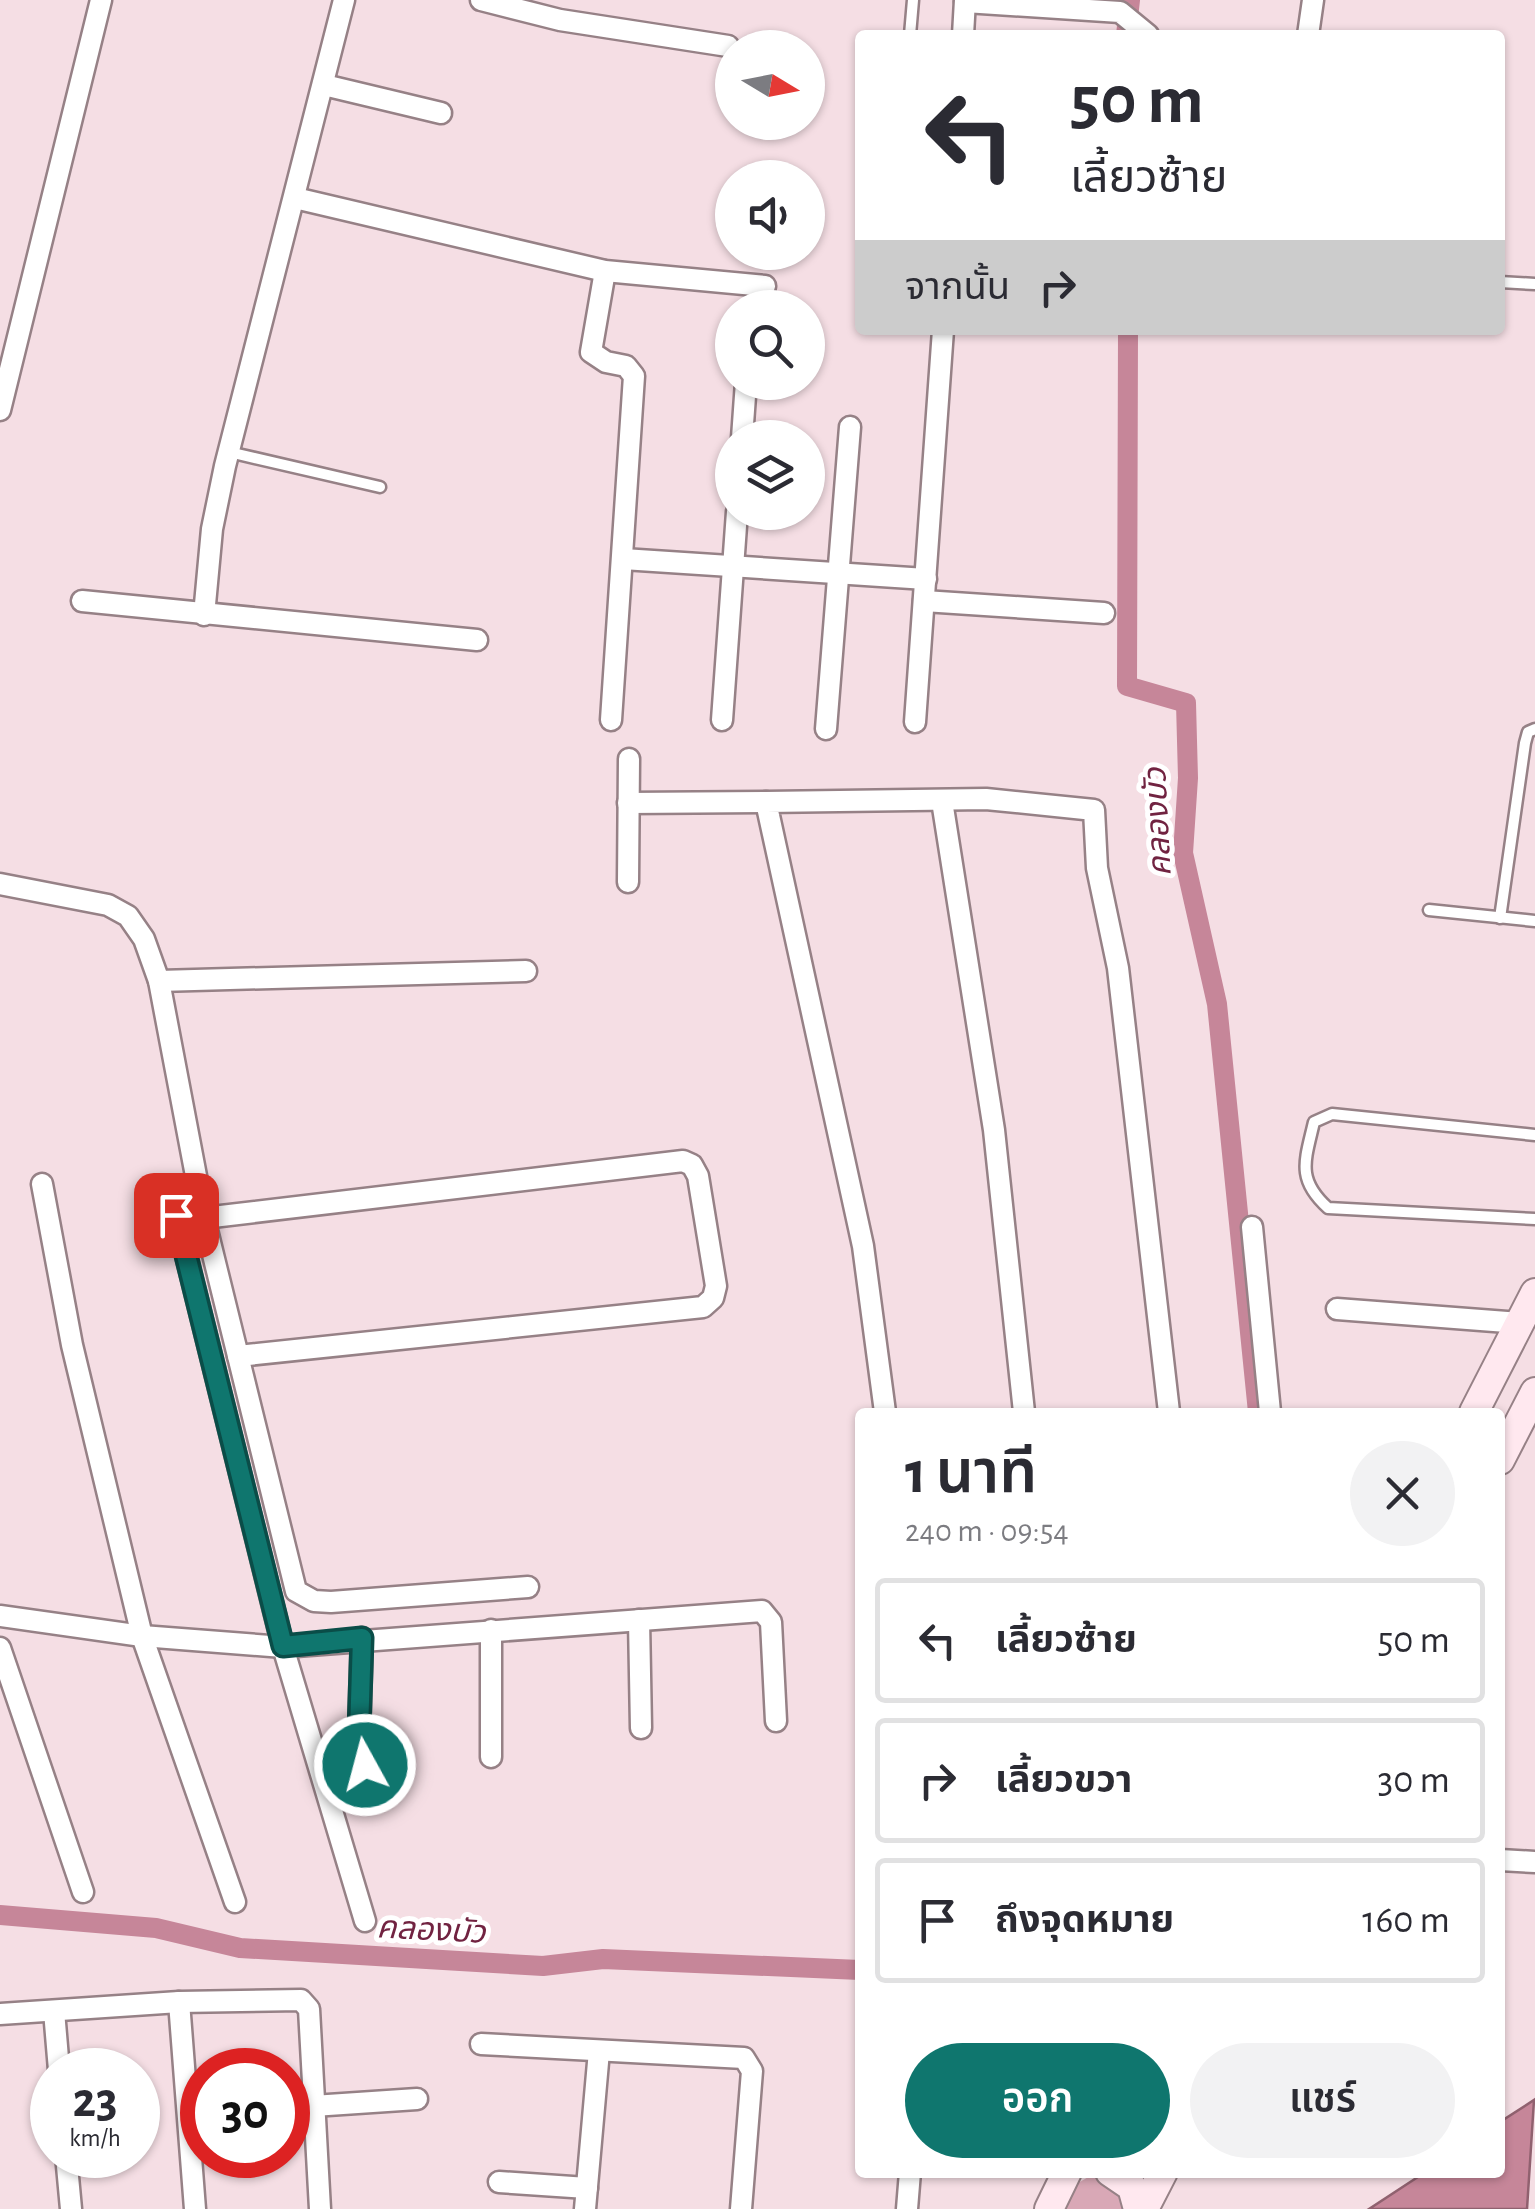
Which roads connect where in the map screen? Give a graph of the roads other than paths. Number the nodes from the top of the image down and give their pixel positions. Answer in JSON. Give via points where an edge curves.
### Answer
{"nodes":[{"id":1,"x":102,"y":0,"type":"edge"},
{"id":2,"x":344,"y":0,"type":"edge"},
{"id":3,"x":481,"y":0,"type":"edge"},
{"id":4,"x":913,"y":0,"type":"edge"},
{"id":5,"x":1314,"y":0,"type":"edge"},
{"id":6,"x":965,"y":1,"type":"edge"},
{"id":7,"x":910,"y":30,"type":"edge"},
{"id":8,"x":963,"y":30,"type":"edge"},
{"id":9,"x":1142,"y":30,"type":"edge"},
{"id":10,"x":1309,"y":30,"type":"edge"},
{"id":11,"x":715,"y":44,"type":"edge"},
{"id":12,"x":324,"y":85,"type":"junction"},
{"id":13,"x":441,"y":113,"type":"dead end"},
{"id":14,"x":295,"y":198,"type":"junction"},
{"id":15,"x":605,"y":272,"type":"junction"},
{"id":16,"x":1505,"y":282,"type":"edge"},
{"id":17,"x":1535,"y":284,"type":"edge"},
{"id":18,"x":765,"y":286,"type":"dead end"},
{"id":19,"x":943,"y":335,"type":"edge"},
{"id":20,"x":0,"y":409,"type":"edge"},
{"id":21,"x":850,"y":427,"type":"dead end"},
{"id":22,"x":229,"y":452,"type":"junction"},
{"id":23,"x":380,"y":487,"type":"dead end"},
{"id":24,"x":735,"y":530,"type":"edge"},
{"id":25,"x":623,"y":559,"type":"junction"},
{"id":26,"x":732,"y":568,"type":"junction"},
{"id":27,"x":839,"y":574,"type":"junction"},
{"id":28,"x":926,"y":579,"type":"junction"},
{"id":29,"x":82,"y":601,"type":"dead end"},
{"id":30,"x":924,"y":601,"type":"junction"},
{"id":31,"x":1104,"y":614,"type":"dead end"},
{"id":32,"x":204,"y":615,"type":"junction"},
{"id":33,"x":477,"y":640,"type":"dead end"},
{"id":34,"x":611,"y":720,"type":"dead end"},
{"id":35,"x":722,"y":720,"type":"dead end"},
{"id":36,"x":914,"y":722,"type":"dead end"},
{"id":37,"x":826,"y":728,"type":"dead end"},
{"id":38,"x":1535,"y":729,"type":"edge"},
{"id":39,"x":629,"y":759,"type":"dead end"},
{"id":40,"x":942,"y":801,"type":"junction"},
{"id":41,"x":766,"y":802,"type":"junction"},
{"id":42,"x":628,"y":803,"type":"junction"},
{"id":43,"x":628,"y":882,"type":"dead end"},
{"id":44,"x":0,"y":884,"type":"edge"},
{"id":45,"x":1430,"y":910,"type":"dead end"},
{"id":46,"x":1500,"y":918,"type":"junction"},
{"id":47,"x":1535,"y":921,"type":"edge"},
{"id":48,"x":526,"y":971,"type":"dead end"},
{"id":49,"x":159,"y":981,"type":"junction"},
{"id":50,"x":1535,"y":1136,"type":"edge"},
{"id":51,"x":42,"y":1184,"type":"dead end"},
{"id":52,"x":176,"y":1215,"type":"dead end"},
{"id":53,"x":204,"y":1218,"type":"junction"},
{"id":54,"x":1535,"y":1219,"type":"edge"},
{"id":55,"x":1252,"y":1226,"type":"dead end"},
{"id":56,"x":1535,"y":1293,"type":"edge"},
{"id":57,"x":1337,"y":1309,"type":"dead end"},
{"id":58,"x":1520,"y":1323,"type":"junction"},
{"id":59,"x":238,"y":1356,"type":"junction"},
{"id":60,"x":1535,"y":1392,"type":"edge"},
{"id":61,"x":884,"y":1408,"type":"edge"},
{"id":62,"x":1024,"y":1408,"type":"edge"},
{"id":63,"x":1169,"y":1408,"type":"edge"},
{"id":64,"x":1270,"y":1408,"type":"edge"},
{"id":65,"x":1476,"y":1408,"type":"edge"},
{"id":66,"x":1505,"y":1450,"type":"edge"},
{"id":67,"x":528,"y":1587,"type":"dead end"},
{"id":68,"x":0,"y":1616,"type":"edge"},
{"id":69,"x":639,"y":1620,"type":"junction"},
{"id":70,"x":491,"y":1630,"type":"junction"},
{"id":71,"x":142,"y":1636,"type":"junction"},
{"id":72,"x":362,"y":1638,"type":"junction"},
{"id":73,"x":283,"y":1646,"type":"junction"},
{"id":74,"x":0,"y":1648,"type":"edge"},
{"id":75,"x":776,"y":1722,"type":"dead end"},
{"id":76,"x":641,"y":1728,"type":"dead end"},
{"id":77,"x":491,"y":1757,"type":"dead end"},
{"id":78,"x":365,"y":1765,"type":"dead end"},
{"id":79,"x":1505,"y":1860,"type":"edge"},
{"id":80,"x":1535,"y":1862,"type":"edge"},
{"id":81,"x":83,"y":1892,"type":"dead end"},
{"id":82,"x":235,"y":1902,"type":"dead end"},
{"id":83,"x":365,"y":1921,"type":"dead end"},
{"id":84,"x":179,"y":2002,"type":"junction"},
{"id":85,"x":54,"y":2011,"type":"junction"},
{"id":86,"x":0,"y":2014,"type":"edge"},
{"id":87,"x":481,"y":2044,"type":"dead end"},
{"id":88,"x":57,"y":2048,"type":"edge"},
{"id":89,"x":600,"y":2051,"type":"junction"},
{"id":90,"x":417,"y":2098,"type":"dead end"},
{"id":91,"x":313,"y":2106,"type":"junction"},
{"id":92,"x":68,"y":2178,"type":"edge"},
{"id":93,"x":909,"y":2178,"type":"edge"},
{"id":94,"x":1065,"y":2178,"type":"edge"},
{"id":95,"x":1118,"y":2178,"type":"edge"},
{"id":96,"x":1159,"y":2178,"type":"edge"},
{"id":97,"x":499,"y":2182,"type":"dead end"},
{"id":98,"x":586,"y":2199,"type":"edge"},
{"id":99,"x":71,"y":2209,"type":"edge"},
{"id":100,"x":195,"y":2209,"type":"edge"},
{"id":101,"x":320,"y":2209,"type":"edge"},
{"id":102,"x":741,"y":2209,"type":"edge"},
{"id":103,"x":906,"y":2209,"type":"edge"},
{"id":104,"x":1048,"y":2209,"type":"edge"},
{"id":105,"x":1141,"y":2209,"type":"edge"}],
"edges":[{"from":1,"to":20,"type":"street"},
{"from":2,"to":12,"type":"street"},
{"from":3,"to":11,"type":"street","via":[[560,20]]},
{"from":4,"to":7,"type":"lane"},
{"from":5,"to":10,"type":"street"},
{"from":6,"to":8,"type":"street"},
{"from":6,"to":9,"type":"street","via":[[1120,12]]},
{"from":12,"to":13,"type":"street"},
{"from":12,"to":14,"type":"street"},
{"from":14,"to":15,"type":"street"},
{"from":14,"to":22,"type":"street"},
{"from":15,"to":18,"type":"street"},
{"from":15,"to":25,"type":"street","via":[[592,352],[634,376]]},
{"from":16,"to":17,"type":"lane"},
{"from":19,"to":28,"type":"street"},
{"from":21,"to":27,"type":"street"},
{"from":22,"to":23,"type":"lane"},
{"from":22,"to":32,"type":"street","via":[[212,528]]},
{"from":24,"to":26,"type":"street"},
{"from":25,"to":26,"type":"street"},
{"from":25,"to":34,"type":"street"},
{"from":26,"to":27,"type":"street"},
{"from":26,"to":35,"type":"street"},
{"from":27,"to":28,"type":"street"},
{"from":27,"to":37,"type":"street"},
{"from":28,"to":30,"type":"street"},
{"from":29,"to":32,"type":"street"},
{"from":30,"to":31,"type":"street"},
{"from":30,"to":36,"type":"street"},
{"from":32,"to":33,"type":"street"},
{"from":38,"to":46,"type":"lane","via":[[1525,743]]},
{"from":39,"to":42,"type":"street"},
{"from":40,"to":41,"type":"street"},
{"from":40,"to":62,"type":"street","via":[[994,1130]]},
{"from":40,"to":63,"type":"street","via":[[1094,810]]},
{"from":41,"to":42,"type":"street"},
{"from":41,"to":61,"type":"street","via":[[863,1246]]},
{"from":42,"to":43,"type":"street"},
{"from":44,"to":49,"type":"street","via":[[128,916]]},
{"from":45,"to":46,"type":"lane"},
{"from":46,"to":47,"type":"lane"},
{"from":48,"to":49,"type":"street"},
{"from":49,"to":53,"type":"street"},
{"from":50,"to":54,"type":"lane","via":[[1332,1114],[1314,1122],[1304,1166],[1310,1192],[1328,1208]]},
{"from":51,"to":71,"type":"street","via":[[84,1398]]},
{"from":52,"to":73,"type":"street"},
{"from":53,"to":59,"type":"street"},
{"from":53,"to":59,"type":"street","via":[[683,1161],[698,1176],[716,1286],[703,1307]]},
{"from":55,"to":64,"type":"street"},
{"from":56,"to":58,"type":"main road"},
{"from":57,"to":58,"type":"street"},
{"from":58,"to":65,"type":"main road"},
{"from":59,"to":67,"type":"street","via":[[283,1549],[303,1598],[331,1602]]},
{"from":60,"to":66,"type":"main road"},
{"from":68,"to":71,"type":"street"},
{"from":69,"to":70,"type":"street"},
{"from":69,"to":75,"type":"street","via":[[768,1615]]},
{"from":69,"to":76,"type":"street"},
{"from":70,"to":72,"type":"street"},
{"from":70,"to":77,"type":"street"},
{"from":71,"to":73,"type":"street"},
{"from":71,"to":82,"type":"street"},
{"from":72,"to":73,"type":"street"},
{"from":72,"to":78,"type":"street","via":[[359,1732]]},
{"from":73,"to":83,"type":"street"},
{"from":74,"to":81,"type":"street"},
{"from":79,"to":80,"type":"street"},
{"from":84,"to":85,"type":"street"},
{"from":84,"to":91,"type":"street","via":[[301,2000],[308,2009]]},
{"from":84,"to":100,"type":"street"},
{"from":85,"to":86,"type":"street"},
{"from":85,"to":88,"type":"street"},
{"from":87,"to":89,"type":"street"},
{"from":89,"to":98,"type":"street"},
{"from":89,"to":102,"type":"street","via":[[750,2063]]},
{"from":90,"to":91,"type":"street"},
{"from":91,"to":101,"type":"street"},
{"from":92,"to":99,"type":"street"},
{"from":93,"to":103,"type":"street"},
{"from":94,"to":104,"type":"main road"},
{"from":95,"to":105,"type":"main road","via":[[1132,2188]]},
{"from":96,"to":105,"type":"main road"},
{"from":97,"to":98,"type":"street"}]}
